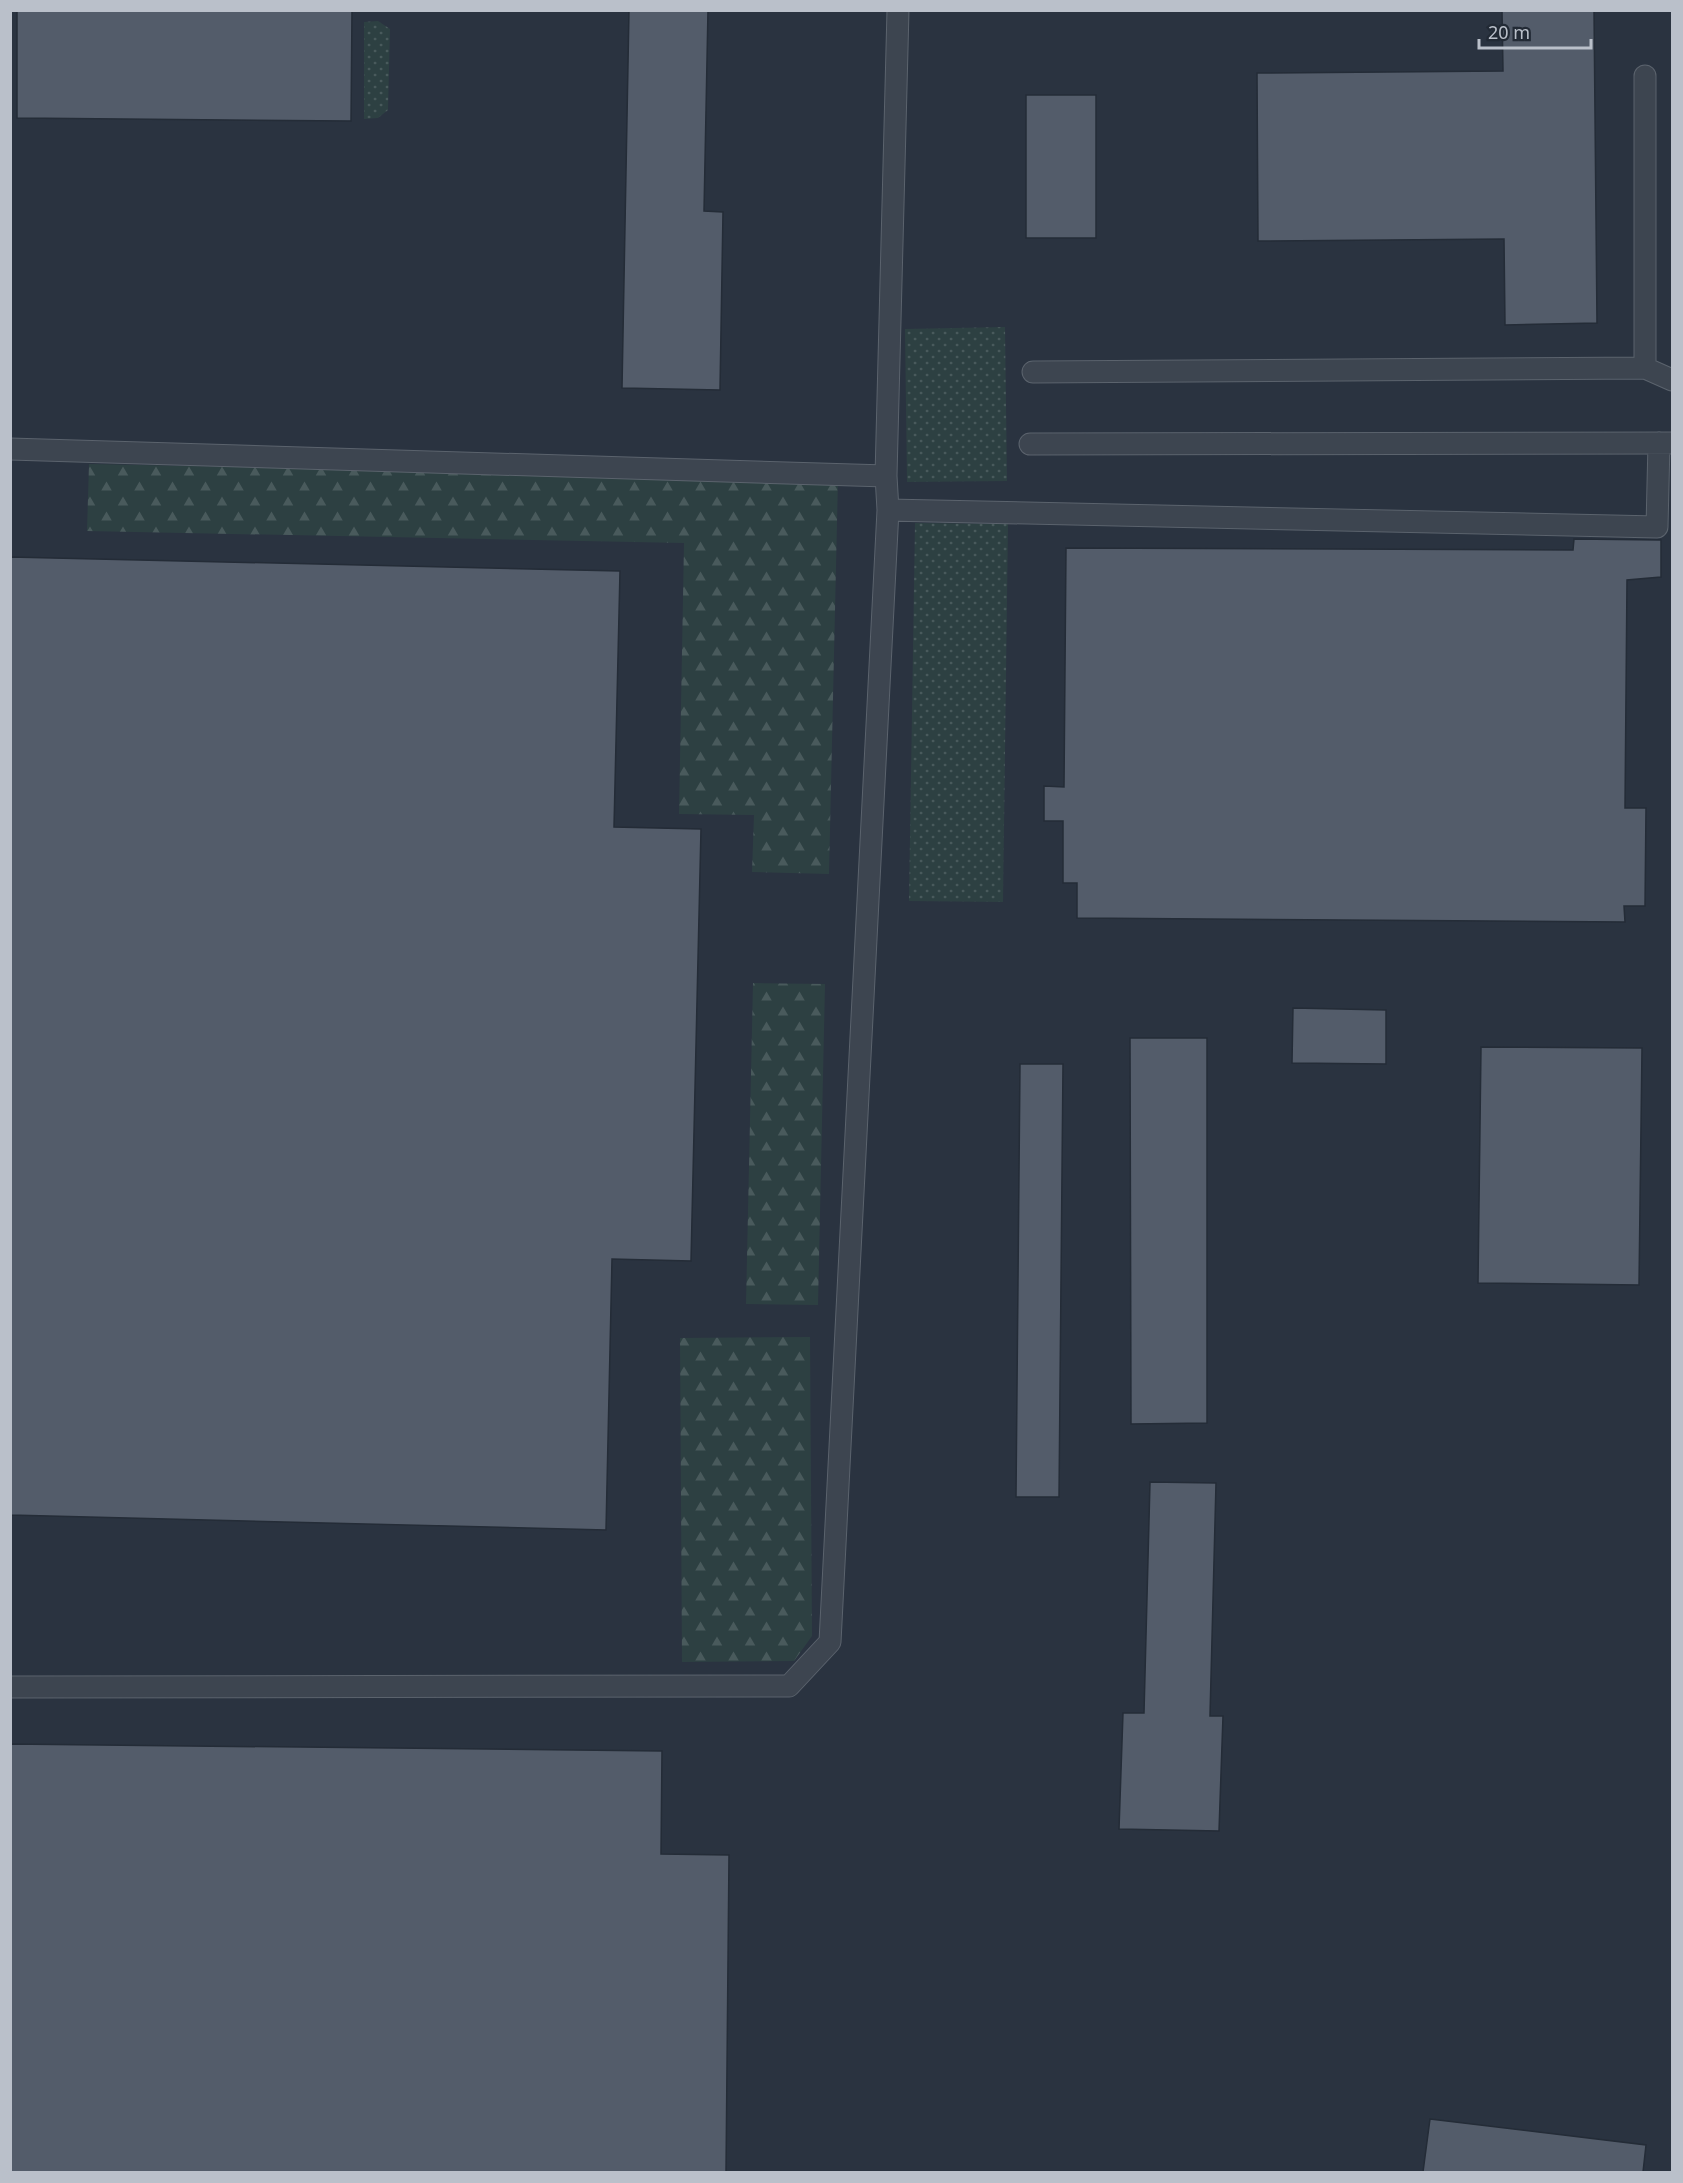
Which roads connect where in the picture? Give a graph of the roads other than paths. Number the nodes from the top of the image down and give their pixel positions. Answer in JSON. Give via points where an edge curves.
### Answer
{"nodes":[{"id":1,"x":898,"y":10,"type":"edge"},
{"id":2,"x":1645,"y":76,"type":"dead end"},
{"id":3,"x":1645,"y":369,"type":"junction"},
{"id":4,"x":1033,"y":372,"type":"dead end"},
{"id":5,"x":1672,"y":380,"type":"edge"},
{"id":6,"x":1666,"y":443,"type":"edge"},
{"id":7,"x":1030,"y":444,"type":"dead end"},
{"id":8,"x":10,"y":449,"type":"edge"},
{"id":9,"x":886,"y":476,"type":"junction"},
{"id":10,"x":888,"y":510,"type":"junction"},
{"id":11,"x":10,"y":1687,"type":"edge"}],
"edges":[{"from":1,"to":9,"type":"lane"},
{"from":2,"to":3,"type":"lane"},
{"from":3,"to":4,"type":"lane"},
{"from":3,"to":5,"type":"lane"},
{"from":6,"to":7,"type":"lane"},
{"from":6,"to":10,"type":"lane","via":[[1657,527]]},
{"from":8,"to":9,"type":"lane"},
{"from":9,"to":10,"type":"lane"},
{"from":10,"to":11,"type":"lane","via":[[830,1641],[789,1686]]}]}
